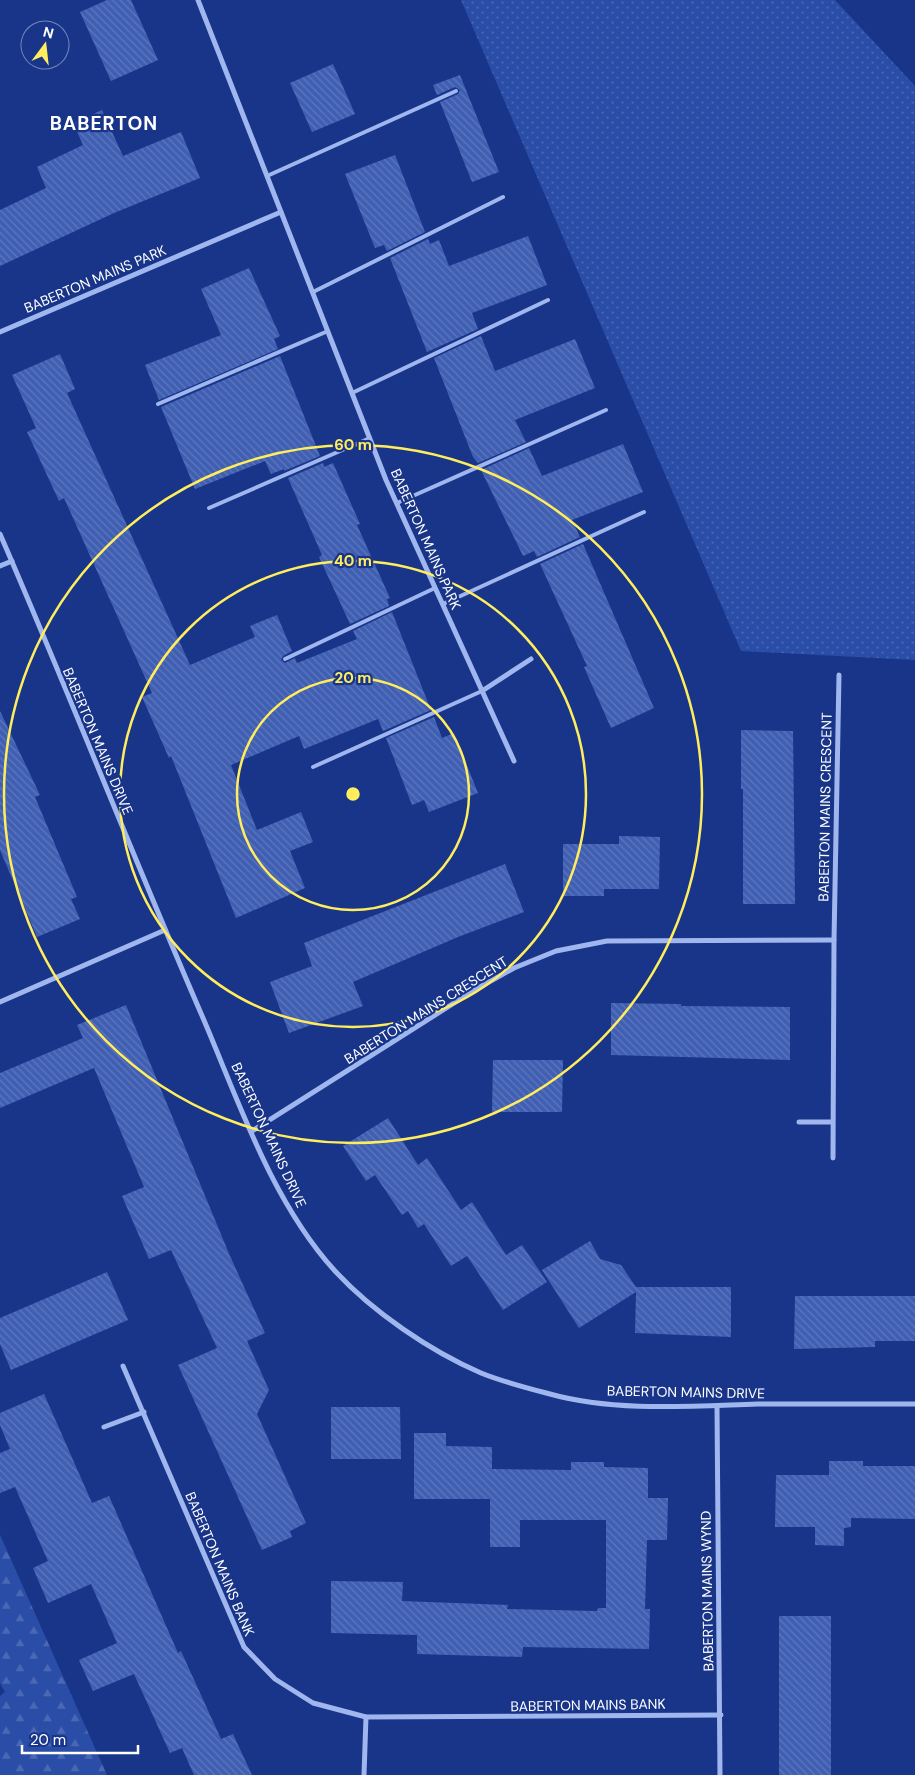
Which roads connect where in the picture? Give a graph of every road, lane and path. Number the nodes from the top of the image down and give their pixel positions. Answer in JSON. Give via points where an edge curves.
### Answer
{"nodes":[{"id":1,"x":198,"y":0,"type":"edge"},
{"id":2,"x":456,"y":91,"type":"dead end"},
{"id":3,"x":267,"y":176,"type":"junction"},
{"id":4,"x":503,"y":197,"type":"dead end"},
{"id":5,"x":281,"y":212,"type":"junction"},
{"id":6,"x":313,"y":292,"type":"junction"},
{"id":7,"x":548,"y":300,"type":"dead end"},
{"id":8,"x":328,"y":331,"type":"junction"},
{"id":9,"x":0,"y":332,"type":"edge"},
{"id":10,"x":352,"y":393,"type":"junction"},
{"id":11,"x":158,"y":404,"type":"dead end"},
{"id":12,"x":606,"y":410,"type":"dead end"},
{"id":13,"x":370,"y":438,"type":"junction"},
{"id":14,"x":397,"y":503,"type":"junction"},
{"id":15,"x":209,"y":508,"type":"dead end"},
{"id":16,"x":644,"y":512,"type":"dead end"},
{"id":17,"x":0,"y":534,"type":"edge"},
{"id":18,"x":12,"y":561,"type":"junction"},
{"id":19,"x":0,"y":566,"type":"edge"},
{"id":20,"x":435,"y":588,"type":"junction"},
{"id":21,"x":443,"y":604,"type":"junction"},
{"id":22,"x":285,"y":659,"type":"dead end"},
{"id":23,"x":531,"y":659,"type":"dead end"},
{"id":24,"x":839,"y":675,"type":"dead end"},
{"id":25,"x":482,"y":691,"type":"junction"},
{"id":26,"x":514,"y":761,"type":"dead end"},
{"id":27,"x":313,"y":767,"type":"dead end"},
{"id":28,"x":165,"y":930,"type":"junction"},
{"id":29,"x":834,"y":940,"type":"junction"},
{"id":30,"x":0,"y":1002,"type":"edge"},
{"id":31,"x":800,"y":1122,"type":"dead end"},
{"id":32,"x":832,"y":1122,"type":"junction"},
{"id":33,"x":252,"y":1131,"type":"junction"},
{"id":34,"x":833,"y":1158,"type":"dead end"},
{"id":35,"x":122,"y":1366,"type":"dead end"},
{"id":36,"x":915,"y":1404,"type":"edge"},
{"id":37,"x":717,"y":1406,"type":"junction"},
{"id":38,"x":144,"y":1412,"type":"junction"},
{"id":39,"x":104,"y":1427,"type":"dead end"},
{"id":40,"x":721,"y":1715,"type":"junction"},
{"id":41,"x":366,"y":1717,"type":"junction"},
{"id":42,"x":364,"y":1775,"type":"edge"},
{"id":43,"x":720,"y":1775,"type":"edge"}],
"edges":[{"from":1,"to":3,"type":"street","name":"BABERTON MAINS PARK"},
{"from":2,"to":3,"type":"lane"},
{"from":3,"to":5,"type":"street","name":"BABERTON MAINS PARK"},
{"from":4,"to":6,"type":"lane"},
{"from":5,"to":6,"type":"street","name":"BABERTON MAINS PARK"},
{"from":5,"to":9,"type":"street","name":"BABERTON MAINS PARK"},
{"from":6,"to":8,"type":"street","name":"BABERTON MAINS PARK"},
{"from":7,"to":10,"type":"lane"},
{"from":8,"to":10,"type":"street","name":"BABERTON MAINS PARK"},
{"from":8,"to":11,"type":"lane"},
{"from":10,"to":13,"type":"street","name":"BABERTON MAINS PARK"},
{"from":12,"to":14,"type":"lane"},
{"from":13,"to":14,"type":"street","name":"BABERTON MAINS PARK"},
{"from":13,"to":15,"type":"lane"},
{"from":14,"to":20,"type":"street","name":"BABERTON MAINS PARK"},
{"from":16,"to":21,"type":"lane"},
{"from":17,"to":18,"type":"street","name":"BABERTON MAINS DRIVE"},
{"from":18,"to":19,"type":"street"},
{"from":18,"to":28,"type":"street","name":"BABERTON MAINS DRIVE"},
{"from":20,"to":21,"type":"street","name":"BABERTON MAINS PARK"},
{"from":20,"to":22,"type":"lane"},
{"from":21,"to":25,"type":"street","name":"BABERTON MAINS PARK"},
{"from":23,"to":25,"type":"street"},
{"from":24,"to":29,"type":"street","name":"BABERTON MAINS CRESCENT"},
{"from":25,"to":26,"type":"street","name":"BABERTON MAINS PARK"},
{"from":25,"to":27,"type":"lane"},
{"from":28,"to":30,"type":"street"},
{"from":28,"to":33,"type":"street","name":"BABERTON MAINS DRIVE"},
{"from":29,"to":32,"type":"street","name":"BABERTON MAINS CRESCENT"},
{"from":29,"to":33,"type":"street","name":"BABERTON MAINS CRESCENT","via":[[607,941],[556,951],[514,968],[474,991]]},
{"from":31,"to":32,"type":"street"},
{"from":32,"to":34,"type":"street","name":"BABERTON MAINS CRESCENT"},
{"from":33,"to":37,"type":"street","name":"BABERTON MAINS DRIVE","via":[[285,1200],[308,1237],[336,1272],[425,1344],[482,1373],[554,1396],[610,1404]]},
{"from":35,"to":38,"type":"street","name":"BABERTON MAINS BANK"},
{"from":36,"to":37,"type":"street","name":"BABERTON MAINS DRIVE"},
{"from":37,"to":40,"type":"street","name":"BABERTON MAINS WYND","via":[[716,1541]]},
{"from":38,"to":39,"type":"street"},
{"from":38,"to":41,"type":"street","name":"BABERTON MAINS BANK","via":[[244,1647],[275,1679],[313,1703]]},
{"from":40,"to":41,"type":"street","name":"BABERTON MAINS BANK"},
{"from":40,"to":43,"type":"street","name":"BABERTON MAINS WYND"},
{"from":41,"to":42,"type":"street"}]}
